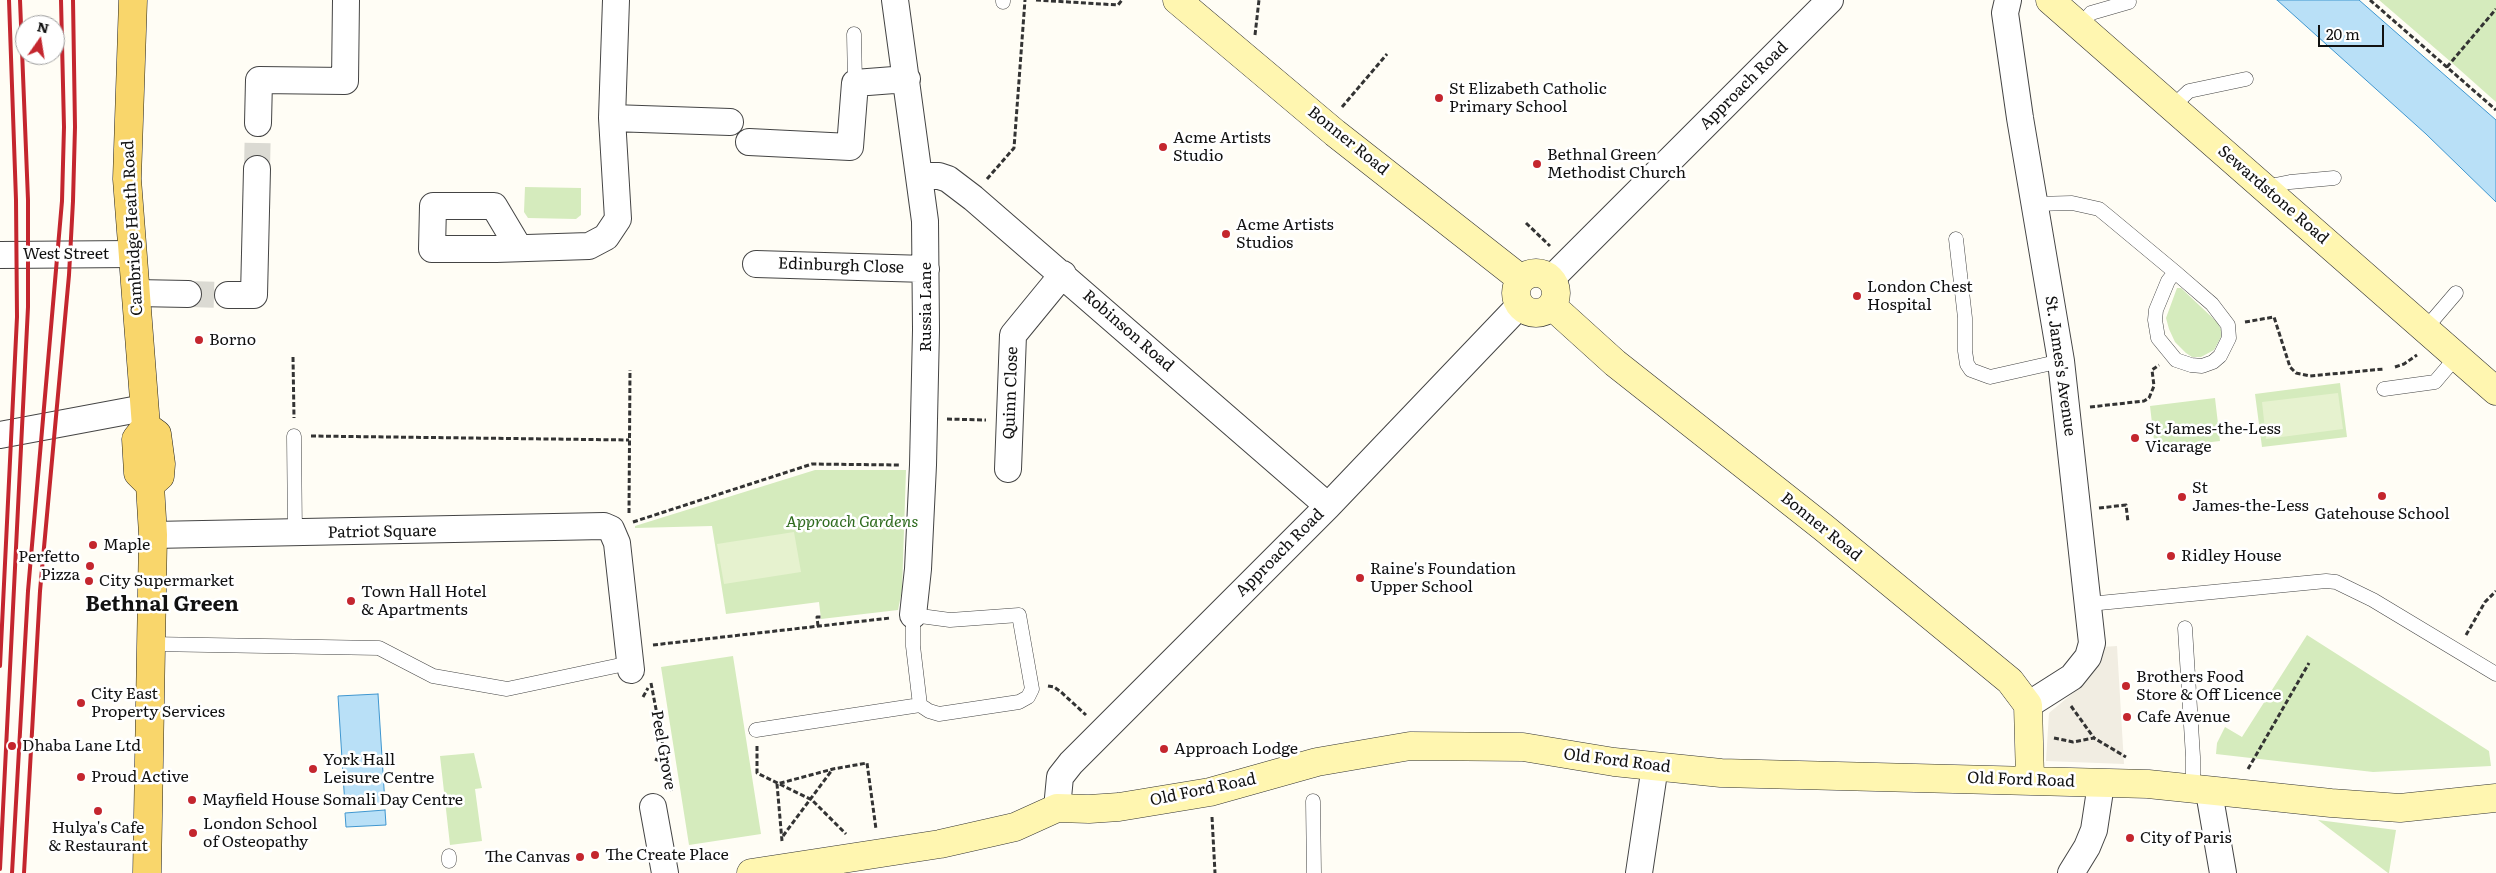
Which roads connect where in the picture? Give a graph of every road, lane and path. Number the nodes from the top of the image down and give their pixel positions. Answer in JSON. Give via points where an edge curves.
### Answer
{"nodes":[{"id":1,"x":133,"y":0,"type":"edge"},
{"id":2,"x":346,"y":0,"type":"edge"},
{"id":3,"x":616,"y":0,"type":"edge"},
{"id":4,"x":895,"y":0,"type":"edge"},
{"id":5,"x":1025,"y":0,"type":"edge"},
{"id":6,"x":1036,"y":0,"type":"edge"},
{"id":7,"x":1122,"y":0,"type":"edge"},
{"id":8,"x":1177,"y":0,"type":"edge"},
{"id":9,"x":1259,"y":0,"type":"edge"},
{"id":10,"x":1830,"y":0,"type":"edge"},
{"id":11,"x":2008,"y":0,"type":"edge"},
{"id":12,"x":2050,"y":0,"type":"edge"},
{"id":13,"x":2370,"y":0,"type":"edge"},
{"id":14,"x":2129,"y":2,"type":"dead end"},
{"id":15,"x":2496,"y":9,"type":"edge"},
{"id":16,"x":2080,"y":26,"type":"junction"},
{"id":17,"x":854,"y":34,"type":"dead end"},
{"id":18,"x":1241,"y":53,"type":"junction"},
{"id":19,"x":1387,"y":54,"type":"dead end"},
{"id":20,"x":2447,"y":67,"type":"junction"},
{"id":21,"x":907,"y":79,"type":"junction"},
{"id":22,"x":2246,"y":79,"type":"dead end"},
{"id":23,"x":855,"y":83,"type":"junction"},
{"id":24,"x":1344,"y":105,"type":"dead end"},
{"id":25,"x":2172,"y":107,"type":"junction"},
{"id":26,"x":2496,"y":110,"type":"edge"},
{"id":27,"x":612,"y":118,"type":"junction"},
{"id":28,"x":730,"y":122,"type":"dead end"},
{"id":29,"x":258,"y":123,"type":"tunnel mouth"},
{"id":30,"x":749,"y":142,"type":"dead end"},
{"id":31,"x":257,"y":169,"type":"tunnel mouth"},
{"id":32,"x":919,"y":176,"type":"junction"},
{"id":33,"x":2334,"y":178,"type":"dead end"},
{"id":34,"x":2269,"y":192,"type":"junction"},
{"id":35,"x":973,"y":198,"type":"junction"},
{"id":36,"x":2035,"y":204,"type":"junction"},
{"id":37,"x":1526,"y":223,"type":"dead end"},
{"id":38,"x":1956,"y":239,"type":"dead end"},
{"id":39,"x":1550,"y":246,"type":"dead end"},
{"id":40,"x":519,"y":248,"type":"dead end"},
{"id":41,"x":0,"y":254,"type":"edge"},
{"id":42,"x":132,"y":254,"type":"junction"},
{"id":43,"x":756,"y":264,"type":"dead end"},
{"id":44,"x":926,"y":269,"type":"junction"},
{"id":45,"x":2175,"y":272,"type":"junction"},
{"id":46,"x":1063,"y":274,"type":"junction"},
{"id":47,"x":1551,"y":279,"type":"junction"},
{"id":48,"x":1521,"y":292,"type":"junction"},
{"id":49,"x":136,"y":293,"type":"junction"},
{"id":50,"x":2456,"y":293,"type":"dead end"},
{"id":51,"x":188,"y":294,"type":"tunnel mouth"},
{"id":52,"x":228,"y":295,"type":"tunnel mouth"},
{"id":53,"x":1552,"y":306,"type":"junction"},
{"id":54,"x":2228,"y":324,"type":"junction"},
{"id":55,"x":2431,"y":332,"type":"junction"},
{"id":56,"x":2168,"y":352,"type":"junction"},
{"id":57,"x":2457,"y":356,"type":"junction"},
{"id":58,"x":293,"y":357,"type":"dead end"},
{"id":59,"x":2061,"y":361,"type":"junction"},
{"id":60,"x":630,"y":370,"type":"dead end"},
{"id":61,"x":2384,"y":389,"type":"dead end"},
{"id":62,"x":2496,"y":391,"type":"edge"},
{"id":63,"x":2067,"y":409,"type":"junction"},
{"id":64,"x":145,"y":417,"type":"junction"},
{"id":65,"x":924,"y":418,"type":"junction"},
{"id":66,"x":1010,"y":421,"type":"junction"},
{"id":67,"x":0,"y":435,"type":"edge"},
{"id":68,"x":294,"y":436,"type":"junction"},
{"id":69,"x":629,"y":440,"type":"junction"},
{"id":70,"x":923,"y":465,"type":"junction"},
{"id":71,"x":1008,"y":469,"type":"dead end"},
{"id":72,"x":1328,"y":506,"type":"junction"},
{"id":73,"x":2106,"y":507,"type":"dead end"},
{"id":74,"x":2128,"y":522,"type":"dead end"},
{"id":75,"x":296,"y":534,"type":"junction"},
{"id":76,"x":153,"y":535,"type":"junction"},
{"id":77,"x":2496,"y":591,"type":"edge"},
{"id":78,"x":2089,"y":604,"type":"junction"},
{"id":79,"x":913,"y":615,"type":"junction"},
{"id":80,"x":820,"y":617,"type":"dead end"},
{"id":81,"x":818,"y":626,"type":"junction"},
{"id":82,"x":2185,"y":628,"type":"dead end"},
{"id":83,"x":151,"y":644,"type":"junction"},
{"id":84,"x":2457,"y":651,"type":"junction"},
{"id":85,"x":2309,"y":663,"type":"dead end"},
{"id":86,"x":635,"y":664,"type":"junction"},
{"id":87,"x":2496,"y":674,"type":"edge"},
{"id":88,"x":1032,"y":689,"type":"junction"},
{"id":89,"x":2066,"y":699,"type":"dead end"},
{"id":90,"x":920,"y":705,"type":"junction"},
{"id":91,"x":2028,"y":705,"type":"junction"},
{"id":92,"x":756,"y":730,"type":"joint"},
{"id":93,"x":1103,"y":731,"type":"junction"},
{"id":94,"x":2046,"y":736,"type":"dead end"},
{"id":95,"x":2094,"y":738,"type":"junction"},
{"id":96,"x":2132,"y":758,"type":"dead end"},
{"id":97,"x":655,"y":759,"type":"dead end"},
{"id":98,"x":665,"y":763,"type":"junction"},
{"id":99,"x":1655,"y":766,"type":"junction"},
{"id":100,"x":833,"y":769,"type":"junction"},
{"id":101,"x":2030,"y":779,"type":"junction"},
{"id":102,"x":777,"y":784,"type":"junction"},
{"id":103,"x":2101,"y":784,"type":"junction"},
{"id":104,"x":2201,"y":791,"type":"junction"},
{"id":105,"x":1210,"y":792,"type":"junction"},
{"id":106,"x":2243,"y":794,"type":"junction"},
{"id":107,"x":2496,"y":798,"type":"edge"},
{"id":108,"x":812,"y":800,"type":"junction"},
{"id":109,"x":1313,"y":802,"type":"dead end"},
{"id":110,"x":653,"y":807,"type":"joint"},
{"id":111,"x":1057,"y":808,"type":"junction"},
{"id":112,"x":783,"y":836,"type":"junction"},
{"id":113,"x":782,"y":841,"type":"dead end"},
{"id":114,"x":864,"y":850,"type":"edge"},
{"id":115,"x":146,"y":873,"type":"edge"},
{"id":116,"x":665,"y":873,"type":"edge"},
{"id":117,"x":751,"y":873,"type":"edge"},
{"id":118,"x":1215,"y":873,"type":"edge"},
{"id":119,"x":1314,"y":873,"type":"edge"},
{"id":120,"x":1639,"y":873,"type":"edge"},
{"id":121,"x":2071,"y":873,"type":"edge"},
{"id":122,"x":2223,"y":873,"type":"edge"}],
"edges":[{"from":1,"to":42,"type":"main road","name":"Cambridge Heath Road","via":[[127,179]]},
{"from":2,"to":29,"type":"street","via":[[345,81],[259,80]]},
{"from":3,"to":27,"type":"street"},
{"from":4,"to":21,"type":"street","name":"Russia Lane"},
{"from":5,"to":35,"type":"path","via":[[1014,148]]},
{"from":6,"to":7,"type":"path","via":[[1118,5]]},
{"from":8,"to":18,"type":"main road","name":"Bonner Road"},
{"from":9,"to":18,"type":"path","via":[[1255,35]]},
{"from":10,"to":47,"type":"street","name":"Approach Road"},
{"from":11,"to":36,"type":"street","name":"St. James's Avenue","via":[[2005,13]]},
{"from":12,"to":16,"type":"main road","name":"Sewardstone Road"},
{"from":13,"to":20,"type":"path"},
{"from":14,"to":16,"type":"lane","via":[[2091,14]]},
{"from":15,"to":20,"type":"path"},
{"from":16,"to":25,"type":"main road","name":"Sewardstone Road"},
{"from":17,"to":23,"type":"lane"},
{"from":18,"to":48,"type":"main road","name":"Bonner Road"},
{"from":19,"to":24,"type":"path"},
{"from":20,"to":26,"type":"path"},
{"from":21,"to":23,"type":"street"},
{"from":21,"to":32,"type":"street","name":"Russia Lane"},
{"from":22,"to":25,"type":"lane","via":[[2189,91]]},
{"from":23,"to":30,"type":"street","via":[[850,147]]},
{"from":25,"to":34,"type":"main road","name":"Sewardstone Road"},
{"from":27,"to":28,"type":"street"},
{"from":27,"to":40,"type":"street","via":[[618,219],[606,236],[589,246]]},
{"from":31,"to":52,"type":"street","via":[[254,295]]},
{"from":32,"to":35,"type":"street","name":"Robinson Road","via":[[948,179]]},
{"from":32,"to":44,"type":"street","name":"Russia Lane","via":[[925,221]]},
{"from":33,"to":34,"type":"lane","via":[[2275,185]]},
{"from":34,"to":55,"type":"main road","name":"Sewardstone Road"},
{"from":35,"to":46,"type":"street","name":"Robinson Road"},
{"from":36,"to":45,"type":"lane","via":[[2072,203],[2099,209]]},
{"from":36,"to":59,"type":"street","name":"St. James's Avenue"},
{"from":37,"to":39,"type":"path"},
{"from":38,"to":59,"type":"lane","via":[[1965,351],[1971,370],[1990,377]]},
{"from":41,"to":42,"type":"street","name":"West Street"},
{"from":42,"to":49,"type":"main road","name":"Cambridge Heath Road"},
{"from":43,"to":44,"type":"street","name":"Edinburgh Close"},
{"from":44,"to":65,"type":"street","name":"Russia Lane"},
{"from":45,"to":54,"type":"lane","via":[[2212,304]]},
{"from":45,"to":56,"type":"lane","via":[[2162,294],[2155,320],[2158,338]]},
{"from":46,"to":66,"type":"street","name":"Quinn Close","via":[[1014,335]]},
{"from":46,"to":72,"type":"street","name":"Robinson Road"},
{"from":47,"to":48,"type":"main road","via":[[1534,272]]},
{"from":47,"to":53,"type":"main road","via":[[1556,290]]},
{"from":48,"to":53,"type":"main road","via":[[1531,312],[1538,313]]},
{"from":48,"to":72,"type":"street","name":"Approach Road"},
{"from":49,"to":51,"type":"street"},
{"from":49,"to":64,"type":"main road","name":"Cambridge Heath Road"},
{"from":50,"to":55,"type":"lane"},
{"from":53,"to":91,"type":"main road","name":"Bonner Road","via":[[1615,363],[2007,678]]},
{"from":54,"to":55,"type":"path","via":[[2274,317],[2290,366],[2296,373],[2310,376],[2398,367],[2411,360]]},
{"from":54,"to":56,"type":"lane","via":[[2226,348],[2213,362],[2191,366],[2176,360]]},
{"from":55,"to":57,"type":"main road","name":"Sewardstone Road"},
{"from":56,"to":63,"type":"path","via":[[2152,370],[2153,393],[2144,401]]},
{"from":57,"to":61,"type":"lane","via":[[2435,382]]},
{"from":57,"to":62,"type":"main road","name":"Sewardstone Road"},
{"from":58,"to":68,"type":"path"},
{"from":59,"to":63,"type":"street","name":"St. James's Avenue"},
{"from":60,"to":69,"type":"path"},
{"from":63,"to":78,"type":"street","name":"St. James's Avenue"},
{"from":64,"to":67,"type":"street"},
{"from":64,"to":76,"type":"main road","name":"Cambridge Heath Road","via":[[157,434],[161,464],[160,476],[150,486]]},
{"from":65,"to":66,"type":"path"},
{"from":65,"to":70,"type":"street","name":"Russia Lane"},
{"from":66,"to":71,"type":"street","name":"Quinn Close"},
{"from":68,"to":69,"type":"path"},
{"from":68,"to":75,"type":"lane"},
{"from":69,"to":70,"type":"path","via":[[629,524],[812,464]]},
{"from":70,"to":79,"type":"street","name":"Russia Lane"},
{"from":72,"to":93,"type":"street","name":"Approach Road"},
{"from":73,"to":74,"type":"path","via":[[2126,505]]},
{"from":75,"to":76,"type":"street","name":"Patriot Square"},
{"from":75,"to":86,"type":"street","name":"Patriot Square","via":[[597,525],[611,529],[617,543]]},
{"from":76,"to":83,"type":"main road","name":"Cambridge Heath Road"},
{"from":77,"to":84,"type":"path","via":[[2485,602]]},
{"from":78,"to":84,"type":"lane","via":[[2326,580],[2376,596]]},
{"from":78,"to":91,"type":"street","name":"St. James's Avenue","via":[[2092,643],[2088,657],[2072,677]]},
{"from":79,"to":81,"type":"path"},
{"from":79,"to":88,"type":"lane","via":[[950,620],[1018,615]]},
{"from":79,"to":90,"type":"lane"},
{"from":80,"to":81,"type":"path","via":[[817,617]]},
{"from":81,"to":86,"type":"path"},
{"from":82,"to":104,"type":"lane","via":[[2193,757]]},
{"from":83,"to":86,"type":"lane","via":[[380,648],[433,676],[507,689]]},
{"from":83,"to":115,"type":"main road","name":"Cambridge Heath Road"},
{"from":84,"to":87,"type":"lane"},
{"from":85,"to":106,"type":"path","via":[[2244,775]]},
{"from":86,"to":98,"type":"path","name":"Peel Grove"},
{"from":88,"to":90,"type":"lane","via":[[1019,702],[939,714]]},
{"from":88,"to":93,"type":"path","via":[[1054,687]]},
{"from":89,"to":95,"type":"path"},
{"from":90,"to":92,"type":"lane"},
{"from":91,"to":101,"type":"main road"},
{"from":92,"to":102,"type":"path","via":[[757,773]]},
{"from":93,"to":111,"type":"street","name":"Approach Road","via":[[1060,777]]},
{"from":94,"to":95,"type":"path","via":[[2073,742]]},
{"from":95,"to":96,"type":"path","via":[[2124,757]]},
{"from":97,"to":98,"type":"path"},
{"from":98,"to":110,"type":"path","name":"Peel Grove","via":[[673,795]]},
{"from":99,"to":101,"type":"main road","name":"Old Ford Road","via":[[1721,772]]},
{"from":99,"to":105,"type":"main road","name":"Old Ford Road","via":[[1523,747],[1410,746],[1317,762]]},
{"from":99,"to":120,"type":"street"},
{"from":100,"to":102,"type":"path"},
{"from":100,"to":108,"type":"path"},
{"from":100,"to":114,"type":"path","via":[[867,763]]},
{"from":101,"to":103,"type":"main road","name":"Old Ford Road"},
{"from":102,"to":108,"type":"path"},
{"from":102,"to":112,"type":"path"},
{"from":103,"to":104,"type":"main road","name":"Old Ford Road","via":[[2148,784]]},
{"from":103,"to":121,"type":"street","via":[[2094,830]]},
{"from":104,"to":106,"type":"main road","name":"Old Ford Road"},
{"from":104,"to":122,"type":"street"},
{"from":105,"to":111,"type":"main road","name":"Old Ford Road","via":[[1119,807]]},
{"from":105,"to":118,"type":"path"},
{"from":106,"to":107,"type":"main road","name":"Old Ford Road","via":[[2400,808]]},
{"from":108,"to":112,"type":"path"},
{"from":108,"to":114,"type":"path"},
{"from":109,"to":119,"type":"lane"},
{"from":110,"to":116,"type":"street","name":"Peel Grove"},
{"from":111,"to":114,"type":"main road","name":"Old Ford Road","via":[[1015,827],[940,844]]},
{"from":112,"to":113,"type":"path"},
{"from":114,"to":117,"type":"main road","name":"Old Ford Road"}]}
